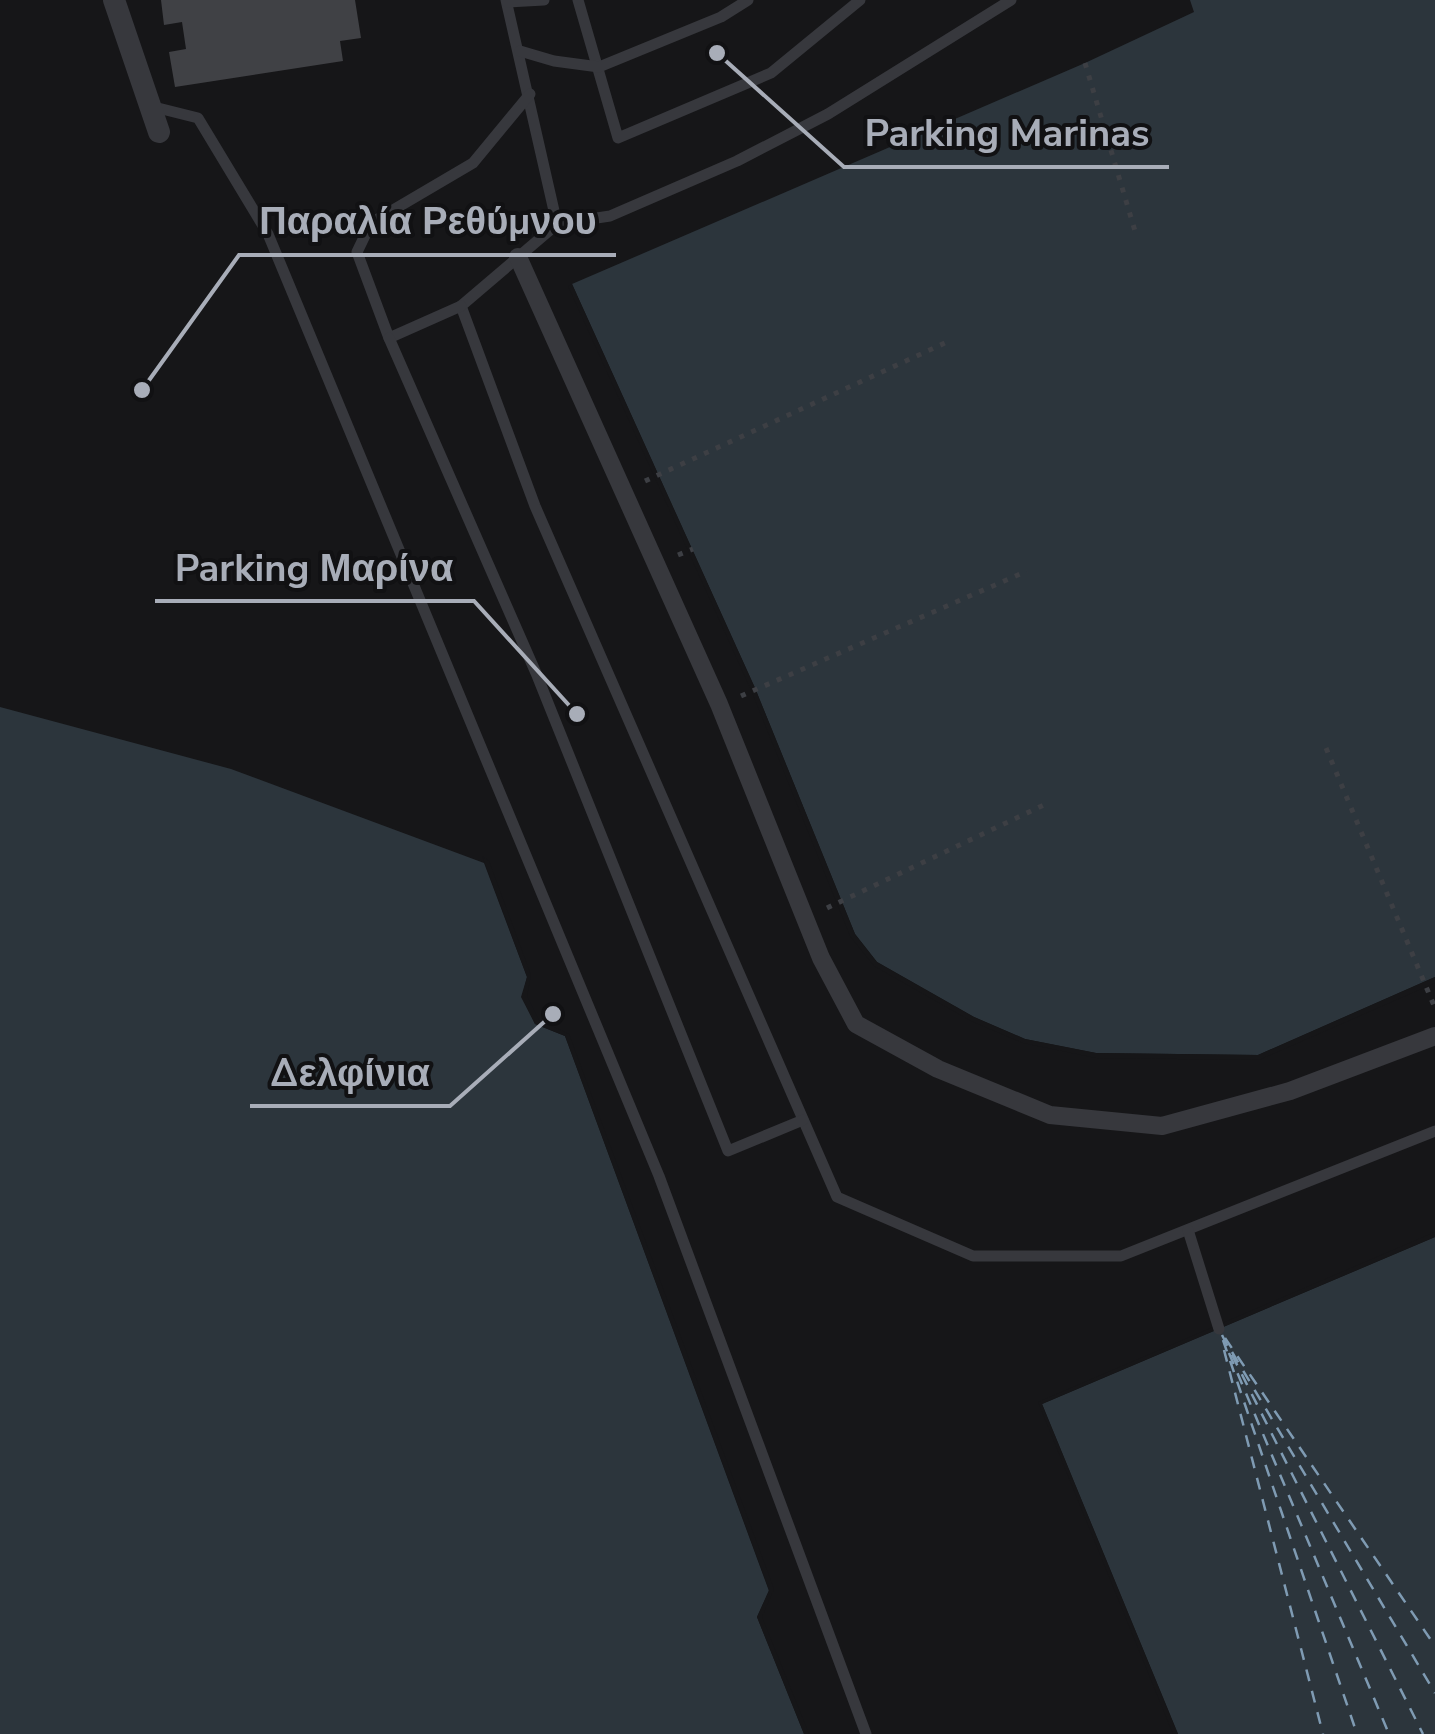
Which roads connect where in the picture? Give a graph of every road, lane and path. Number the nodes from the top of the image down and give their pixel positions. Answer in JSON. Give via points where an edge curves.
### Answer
{"nodes":[{"id":1,"x":114,"y":0,"type":"edge"},
{"id":2,"x":544,"y":0,"type":"edge"},
{"id":3,"x":578,"y":0,"type":"edge"},
{"id":4,"x":748,"y":0,"type":"edge"},
{"id":5,"x":860,"y":0,"type":"edge"},
{"id":6,"x":1011,"y":0,"type":"edge"},
{"id":7,"x":506,"y":1,"type":"edge"},
{"id":8,"x":520,"y":51,"type":"junction"},
{"id":9,"x":1085,"y":63,"type":"dead end"},
{"id":10,"x":599,"y":67,"type":"junction"},
{"id":11,"x":530,"y":94,"type":"junction"},
{"id":12,"x":150,"y":106,"type":"junction"},
{"id":13,"x":159,"y":132,"type":"dead end"},
{"id":14,"x":557,"y":224,"type":"junction"},
{"id":15,"x":1136,"y":231,"type":"dead end"},
{"id":16,"x":518,"y":257,"type":"junction"},
{"id":17,"x":461,"y":306,"type":"junction"},
{"id":18,"x":389,"y":338,"type":"junction"},
{"id":19,"x":947,"y":342,"type":"dead end"},
{"id":20,"x":652,"y":478,"type":"dead end"},
{"id":21,"x":1027,"y":571,"type":"dead end"},
{"id":22,"x":748,"y":694,"type":"dead end"},
{"id":23,"x":1326,"y":748,"type":"dead end"},
{"id":24,"x":1050,"y":802,"type":"dead end"},
{"id":25,"x":832,"y":906,"type":"dead end"},
{"id":26,"x":1435,"y":1008,"type":"edge"},
{"id":27,"x":1435,"y":1036,"type":"edge"},
{"id":28,"x":803,"y":1120,"type":"junction"},
{"id":29,"x":1435,"y":1131,"type":"edge"},
{"id":30,"x":1188,"y":1230,"type":"junction"},
{"id":31,"x":1219,"y":1329,"type":"dead end"},
{"id":32,"x":866,"y":1734,"type":"edge"}],
"edges":[{"from":1,"to":12,"type":"street"},
{"from":2,"to":7,"type":"lane"},
{"from":3,"to":10,"type":"lane"},
{"from":4,"to":10,"type":"lane"},
{"from":5,"to":10,"type":"lane","via":[[771,72],[618,138]]},
{"from":6,"to":14,"type":"lane","via":[[828,114],[737,161],[610,216]]},
{"from":7,"to":8,"type":"lane"},
{"from":8,"to":10,"type":"lane"},
{"from":8,"to":11,"type":"lane"},
{"from":9,"to":15,"type":"path"},
{"from":11,"to":14,"type":"lane"},
{"from":11,"to":18,"type":"lane","via":[[474,163],[371,224],[357,252]]},
{"from":12,"to":13,"type":"street"},
{"from":12,"to":32,"type":"lane","via":[[198,118],[268,234],[659,1176]]},
{"from":14,"to":16,"type":"lane"},
{"from":16,"to":17,"type":"lane"},
{"from":16,"to":27,"type":"street","via":[[719,704],[820,958],[856,1024],[938,1069],[1050,1115],[1162,1126],[1290,1091]]},
{"from":17,"to":18,"type":"lane"},
{"from":17,"to":28,"type":"lane","via":[[535,506]]},
{"from":18,"to":28,"type":"lane","via":[[536,673],[728,1152]]},
{"from":19,"to":20,"type":"path"},
{"from":21,"to":22,"type":"path"},
{"from":23,"to":26,"type":"path"},
{"from":24,"to":25,"type":"path"},
{"from":28,"to":30,"type":"lane","via":[[837,1196],[973,1256],[1121,1256]]},
{"from":29,"to":30,"type":"lane"},
{"from":30,"to":31,"type":"lane"}]}
